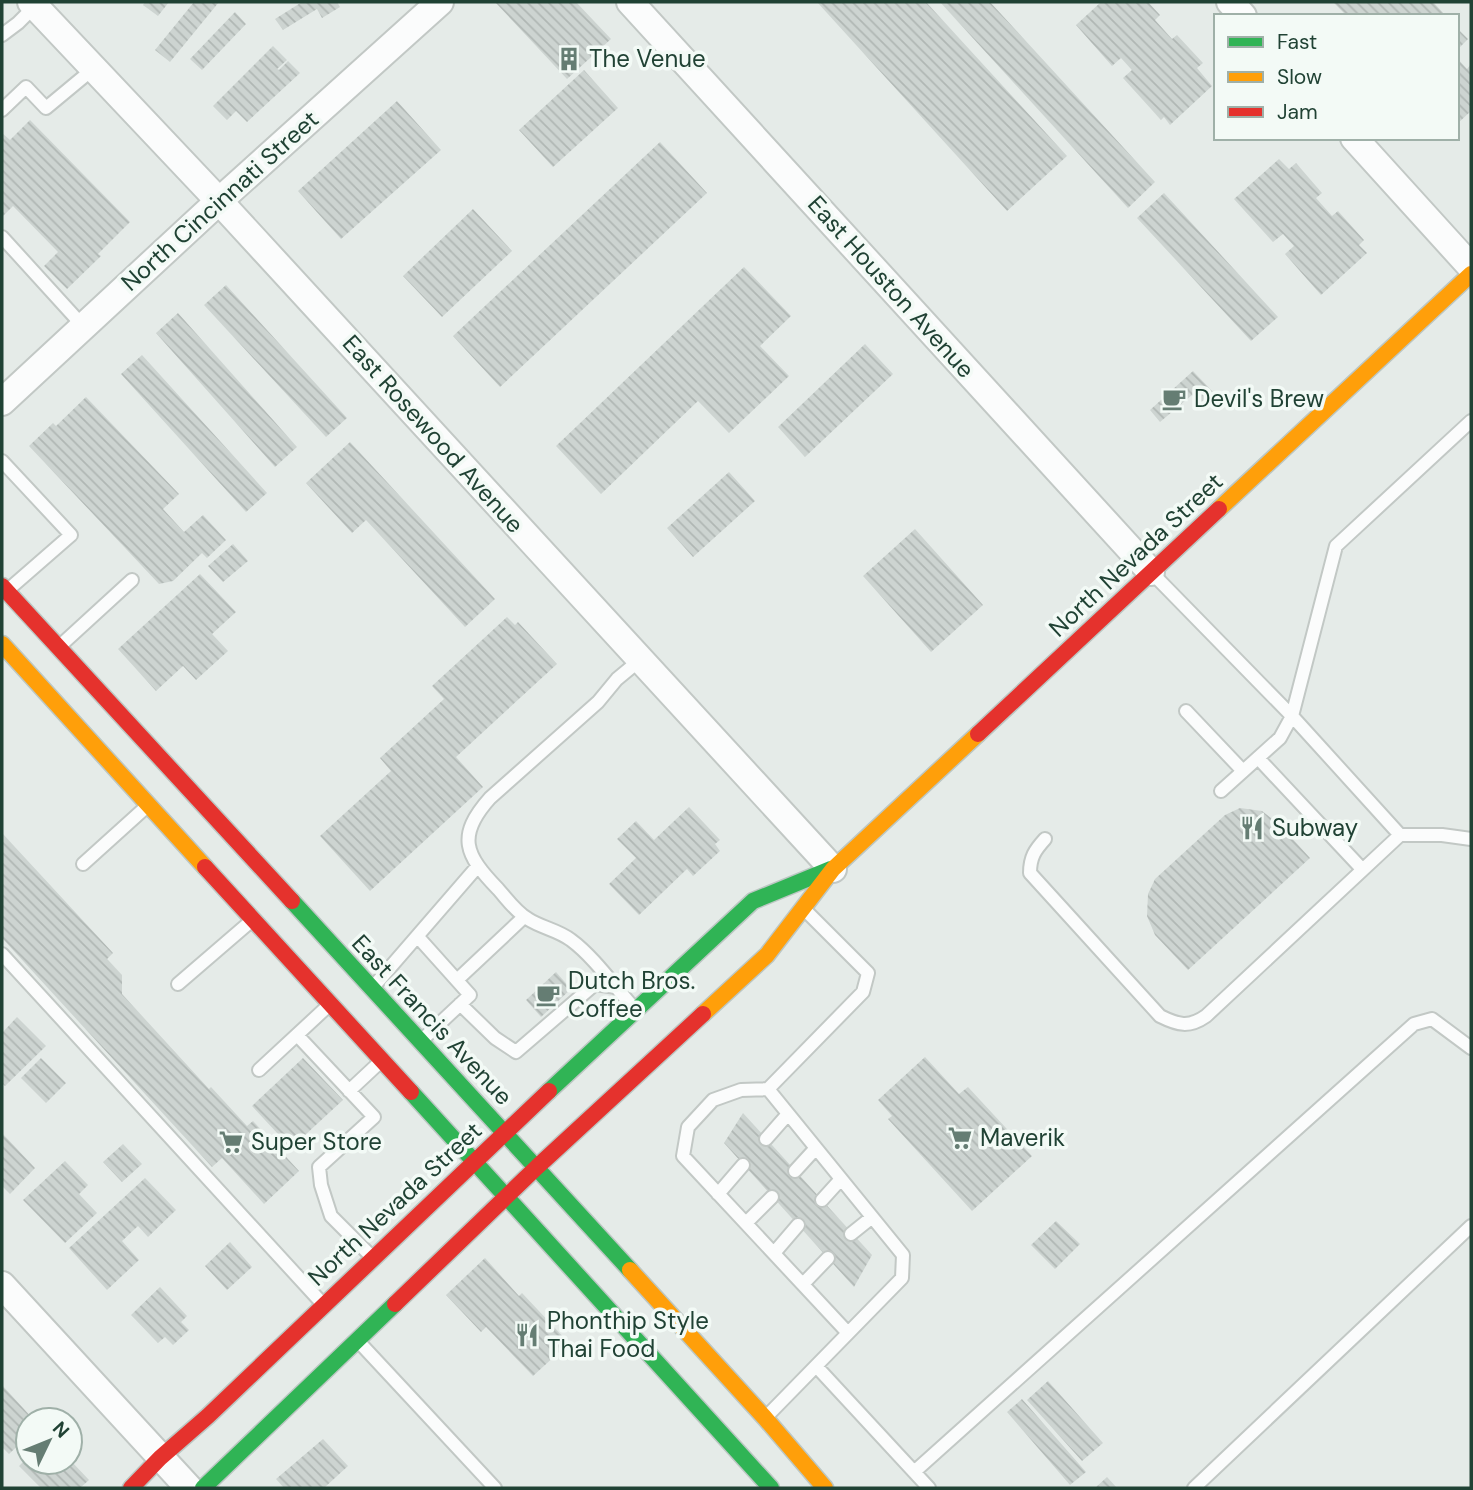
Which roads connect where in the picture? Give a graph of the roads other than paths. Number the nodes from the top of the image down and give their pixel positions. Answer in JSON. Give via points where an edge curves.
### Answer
{"nodes":[{"id":1,"x":440,"y":2,"type":"edge"},
{"id":2,"x":630,"y":2,"type":"edge"},
{"id":3,"x":33,"y":4,"type":"edge"},
{"id":4,"x":2,"y":35,"type":"edge"},
{"id":5,"x":93,"y":69,"type":"junction"},
{"id":6,"x":2,"y":110,"type":"edge"},
{"id":7,"x":1356,"y":140,"type":"edge"},
{"id":8,"x":219,"y":201,"type":"junction"},
{"id":9,"x":2,"y":237,"type":"edge"},
{"id":10,"x":1471,"y":267,"type":"edge"},
{"id":11,"x":1471,"y":274,"type":"edge"},
{"id":12,"x":83,"y":326,"type":"junction"},
{"id":13,"x":2,"y":402,"type":"edge"},
{"id":14,"x":1471,"y":421,"type":"edge"},
{"id":15,"x":2,"y":461,"type":"edge"},
{"id":16,"x":1151,"y":572,"type":"junction"},
{"id":17,"x":132,"y":580,"type":"dead end"},
{"id":18,"x":4,"y":589,"type":"edge"},
{"id":19,"x":3,"y":647,"type":"edge"},
{"id":20,"x":58,"y":648,"type":"junction"},
{"id":21,"x":640,"y":660,"type":"junction"},
{"id":22,"x":1186,"y":711,"type":"dead end"},
{"id":23,"x":1292,"y":716,"type":"junction"},
{"id":24,"x":1258,"y":758,"type":"junction"},
{"id":25,"x":1243,"y":771,"type":"junction"},
{"id":26,"x":1222,"y":791,"type":"dead end"},
{"id":27,"x":149,"y":805,"type":"junction"},
{"id":28,"x":1400,"y":835,"type":"junction"},
{"id":29,"x":1045,"y":839,"type":"dead end"},
{"id":30,"x":1471,"y":839,"type":"edge"},
{"id":31,"x":83,"y":864,"type":"dead end"},
{"id":32,"x":477,"y":867,"type":"junction"},
{"id":33,"x":833,"y":869,"type":"junction"},
{"id":34,"x":1362,"y":869,"type":"junction"},
{"id":35,"x":802,"y":908,"type":"junction"},
{"id":36,"x":524,"y":917,"type":"junction"},
{"id":37,"x":253,"y":920,"type":"junction"},
{"id":38,"x":418,"y":937,"type":"junction"},
{"id":39,"x":2,"y":954,"type":"edge"},
{"id":40,"x":457,"y":980,"type":"junction"},
{"id":41,"x":178,"y":984,"type":"dead end"},
{"id":42,"x":615,"y":987,"type":"junction"},
{"id":43,"x":371,"y":989,"type":"junction"},
{"id":44,"x":330,"y":1004,"type":"junction"},
{"id":45,"x":460,"y":1004,"type":"junction"},
{"id":46,"x":636,"y":1010,"type":"junction"},
{"id":47,"x":297,"y":1035,"type":"junction"},
{"id":48,"x":421,"y":1040,"type":"junction"},
{"id":49,"x":1471,"y":1048,"type":"edge"},
{"id":50,"x":382,"y":1061,"type":"junction"},
{"id":51,"x":259,"y":1070,"type":"dead end"},
{"id":52,"x":768,"y":1089,"type":"junction"},
{"id":53,"x":349,"y":1091,"type":"junction"},
{"id":54,"x":788,"y":1114,"type":"junction"},
{"id":55,"x":505,"y":1132,"type":"junction"},
{"id":56,"x":766,"y":1139,"type":"dead end"},
{"id":57,"x":816,"y":1148,"type":"junction"},
{"id":58,"x":473,"y":1161,"type":"junction"},
{"id":59,"x":743,"y":1165,"type":"dead end"},
{"id":60,"x":537,"y":1167,"type":"junction"},
{"id":61,"x":795,"y":1171,"type":"dead end"},
{"id":62,"x":841,"y":1179,"type":"junction"},
{"id":63,"x":718,"y":1194,"type":"junction"},
{"id":64,"x":505,"y":1197,"type":"junction"},
{"id":65,"x":772,"y":1197,"type":"dead end"},
{"id":66,"x":822,"y":1200,"type":"dead end"},
{"id":67,"x":871,"y":1217,"type":"junction"},
{"id":68,"x":746,"y":1223,"type":"junction"},
{"id":69,"x":798,"y":1225,"type":"dead end"},
{"id":70,"x":1471,"y":1226,"type":"edge"},
{"id":71,"x":851,"y":1234,"type":"dead end"},
{"id":72,"x":774,"y":1253,"type":"junction"},
{"id":73,"x":372,"y":1257,"type":"junction"},
{"id":74,"x":828,"y":1258,"type":"dead end"},
{"id":75,"x":803,"y":1284,"type":"junction"},
{"id":76,"x":2,"y":1285,"type":"edge"},
{"id":77,"x":323,"y":1303,"type":"junction"},
{"id":78,"x":848,"y":1333,"type":"junction"},
{"id":79,"x":356,"y":1339,"type":"junction"},
{"id":80,"x":816,"y":1366,"type":"junction"},
{"id":81,"x":765,"y":1418,"type":"junction"},
{"id":82,"x":160,"y":1458,"type":"junction"},
{"id":83,"x":914,"y":1472,"type":"junction"},
{"id":84,"x":131,"y":1488,"type":"edge"},
{"id":85,"x":189,"y":1488,"type":"edge"},
{"id":86,"x":203,"y":1488,"type":"edge"},
{"id":87,"x":495,"y":1488,"type":"edge"},
{"id":88,"x":771,"y":1488,"type":"edge"},
{"id":89,"x":825,"y":1488,"type":"edge"},
{"id":90,"x":929,"y":1488,"type":"edge"},
{"id":91,"x":1194,"y":1488,"type":"edge"}],
"edges":[{"from":1,"to":8,"type":"street","name":"North Cincinnati Street"},
{"from":2,"to":16,"type":"street","name":"East Houston Avenue"},
{"from":3,"to":4,"type":"lane"},
{"from":3,"to":5,"type":"street","name":"East Rosewood Avenue"},
{"from":5,"to":6,"type":"lane","via":[[46,108],[26,87]]},
{"from":5,"to":8,"type":"street","name":"East Rosewood Avenue"},
{"from":7,"to":10,"type":"street"},
{"from":8,"to":12,"type":"street","name":"North Cincinnati Street"},
{"from":8,"to":21,"type":"street","name":"East Rosewood Avenue"},
{"from":9,"to":12,"type":"lane"},
{"from":11,"to":16,"type":"main road","name":"North Nevada Street"},
{"from":12,"to":13,"type":"street","name":"North Cincinnati Street"},
{"from":14,"to":23,"type":"lane","via":[[1336,546]]},
{"from":15,"to":18,"type":"lane","via":[[71,535]]},
{"from":16,"to":23,"type":"lane"},
{"from":16,"to":33,"type":"main road","name":"North Nevada Street"},
{"from":17,"to":20,"type":"lane"},
{"from":18,"to":20,"type":"main road","name":"East Francis Avenue"},
{"from":19,"to":27,"type":"main road"},
{"from":20,"to":43,"type":"main road","name":"East Francis Avenue"},
{"from":21,"to":32,"type":"lane","via":[[475,815],[469,841]]},
{"from":21,"to":33,"type":"street","name":"East Rosewood Avenue"},
{"from":22,"to":25,"type":"lane"},
{"from":23,"to":24,"type":"lane","via":[[1280,738]]},
{"from":23,"to":28,"type":"lane"},
{"from":24,"to":25,"type":"lane"},
{"from":24,"to":34,"type":"lane"},
{"from":25,"to":26,"type":"lane"},
{"from":27,"to":31,"type":"lane"},
{"from":27,"to":37,"type":"main road"},
{"from":28,"to":30,"type":"lane"},
{"from":28,"to":34,"type":"lane"},
{"from":29,"to":34,"type":"lane","via":[[1034,850],[1030,873],[1160,1016],[1175,1024],[1193,1025],[1206,1016]]},
{"from":32,"to":36,"type":"lane"},
{"from":32,"to":38,"type":"lane"},
{"from":33,"to":35,"type":"main road","name":"North Nevada Street"},
{"from":33,"to":46,"type":"main road","name":"North Nevada Street","via":[[753,901]]},
{"from":35,"to":52,"type":"lane","via":[[868,973],[863,992]]},
{"from":35,"to":60,"type":"main road","name":"North Nevada Street","via":[[767,955]]},
{"from":36,"to":40,"type":"lane"},
{"from":36,"to":42,"type":"lane","via":[[573,941]]},
{"from":37,"to":41,"type":"lane"},
{"from":37,"to":44,"type":"main road"},
{"from":38,"to":40,"type":"lane"},
{"from":38,"to":43,"type":"lane"},
{"from":39,"to":77,"type":"lane"},
{"from":40,"to":45,"type":"lane","via":[[470,995]]},
{"from":42,"to":45,"type":"lane","via":[[595,984],[516,1052]]},
{"from":42,"to":46,"type":"lane"},
{"from":43,"to":48,"type":"main road","name":"East Francis Avenue"},
{"from":44,"to":47,"type":"lane"},
{"from":44,"to":50,"type":"main road"},
{"from":45,"to":48,"type":"lane"},
{"from":46,"to":55,"type":"main road","name":"North Nevada Street"},
{"from":47,"to":51,"type":"lane"},
{"from":47,"to":53,"type":"lane"},
{"from":48,"to":55,"type":"main road","name":"East Francis Avenue"},
{"from":49,"to":83,"type":"lane","via":[[1432,1019],[1414,1024]]},
{"from":50,"to":53,"type":"lane"},
{"from":50,"to":58,"type":"main road"},
{"from":52,"to":54,"type":"lane"},
{"from":52,"to":63,"type":"lane","via":[[741,1090],[713,1100],[688,1127],[683,1156]]},
{"from":53,"to":73,"type":"lane","via":[[374,1118],[319,1167],[321,1185],[331,1216]]},
{"from":54,"to":56,"type":"lane"},
{"from":54,"to":57,"type":"lane"},
{"from":55,"to":58,"type":"main road","name":"North Nevada Street"},
{"from":55,"to":60,"type":"main road","name":"East Francis Avenue"},
{"from":57,"to":61,"type":"lane"},
{"from":57,"to":62,"type":"lane"},
{"from":58,"to":64,"type":"main road"},
{"from":58,"to":73,"type":"main road","name":"North Nevada Street"},
{"from":59,"to":63,"type":"lane"},
{"from":60,"to":64,"type":"main road","name":"North Nevada Street"},
{"from":60,"to":81,"type":"main road","name":"East Francis Avenue"},
{"from":62,"to":66,"type":"lane"},
{"from":62,"to":67,"type":"lane"},
{"from":63,"to":68,"type":"lane"},
{"from":64,"to":79,"type":"main road","name":"North Nevada Street"},
{"from":64,"to":88,"type":"main road"},
{"from":65,"to":68,"type":"lane"},
{"from":67,"to":71,"type":"lane"},
{"from":67,"to":78,"type":"lane","via":[[903,1255],[902,1278]]},
{"from":68,"to":72,"type":"lane"},
{"from":69,"to":72,"type":"lane"},
{"from":70,"to":91,"type":"lane"},
{"from":72,"to":75,"type":"lane"},
{"from":73,"to":77,"type":"main road","name":"North Nevada Street"},
{"from":74,"to":75,"type":"lane"},
{"from":75,"to":78,"type":"lane"},
{"from":76,"to":82,"type":"street"},
{"from":77,"to":82,"type":"main road","name":"North Nevada Street"},
{"from":78,"to":80,"type":"lane"},
{"from":79,"to":86,"type":"main road","name":"North Nevada Street"},
{"from":79,"to":87,"type":"lane"},
{"from":80,"to":81,"type":"lane"},
{"from":80,"to":83,"type":"lane"},
{"from":81,"to":89,"type":"main road","name":"East Francis Avenue"},
{"from":82,"to":84,"type":"main road","name":"North Nevada Street"},
{"from":82,"to":85,"type":"street"},
{"from":83,"to":90,"type":"lane"}]}
